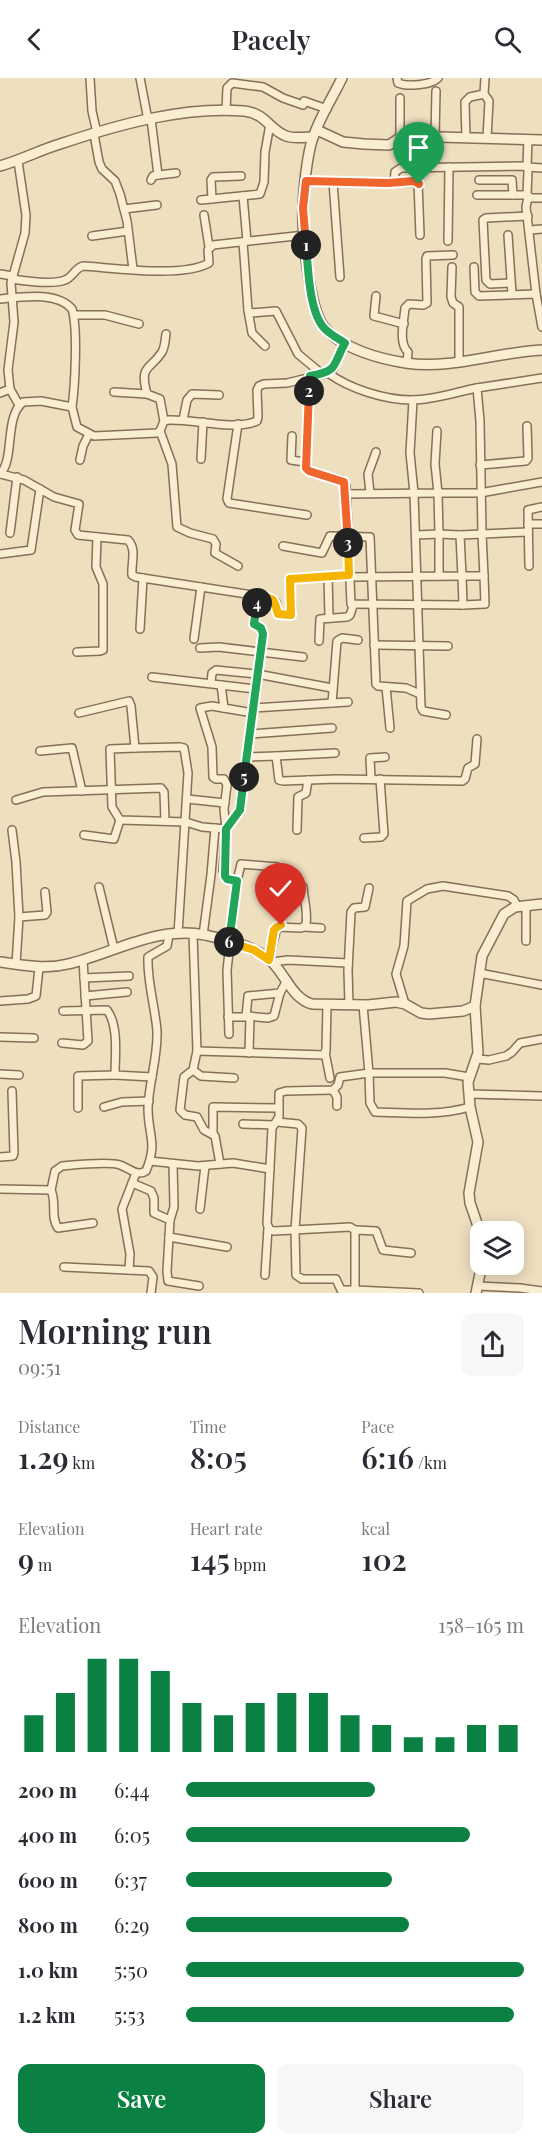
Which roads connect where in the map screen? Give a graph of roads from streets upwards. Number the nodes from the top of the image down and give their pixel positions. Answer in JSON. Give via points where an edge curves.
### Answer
{"nodes":[{"id":1,"x":90,"y":78,"type":"edge"},
{"id":2,"x":140,"y":78,"type":"edge"},
{"id":3,"x":342,"y":78,"type":"edge"},
{"id":4,"x":397,"y":78,"type":"edge"},
{"id":5,"x":438,"y":78,"type":"edge"},
{"id":6,"x":485,"y":78,"type":"edge"},
{"id":7,"x":436,"y":91,"type":"dead end"},
{"id":8,"x":484,"y":94,"type":"junction"},
{"id":9,"x":400,"y":98,"type":"dead end"},
{"id":10,"x":327,"y":109,"type":"junction"},
{"id":11,"x":226,"y":111,"type":"junction"},
{"id":12,"x":149,"y":120,"type":"junction"},
{"id":13,"x":270,"y":124,"type":"junction"},
{"id":14,"x":96,"y":133,"type":"junction"},
{"id":15,"x":315,"y":134,"type":"junction"},
{"id":16,"x":400,"y":136,"type":"junction"},
{"id":17,"x":435,"y":136,"type":"junction"},
{"id":18,"x":466,"y":138,"type":"junction"},
{"id":19,"x":488,"y":138,"type":"junction"},
{"id":20,"x":528,"y":139,"type":"junction"},
{"id":21,"x":542,"y":140,"type":"edge"},
{"id":22,"x":18,"y":161,"type":"junction"},
{"id":23,"x":0,"y":166,"type":"edge"},
{"id":24,"x":449,"y":167,"type":"junction"},
{"id":25,"x":527,"y":167,"type":"junction"},
{"id":26,"x":542,"y":168,"type":"edge"},
{"id":27,"x":176,"y":173,"type":"dead end"},
{"id":28,"x":158,"y":175,"type":"junction"},
{"id":29,"x":241,"y":176,"type":"dead end"},
{"id":30,"x":151,"y":180,"type":"dead end"},
{"id":31,"x":479,"y":180,"type":"dead end"},
{"id":32,"x":306,"y":181,"type":"junction"},
{"id":33,"x":333,"y":182,"type":"junction"},
{"id":34,"x":394,"y":183,"type":"junction"},
{"id":35,"x":477,"y":195,"type":"dead end"},
{"id":36,"x":513,"y":195,"type":"junction"},
{"id":37,"x":243,"y":196,"type":"junction"},
{"id":38,"x":528,"y":196,"type":"junction"},
{"id":39,"x":542,"y":198,"type":"edge"},
{"id":40,"x":212,"y":199,"type":"junction"},
{"id":41,"x":201,"y":200,"type":"dead end"},
{"id":42,"x":157,"y":206,"type":"dead end"},
{"id":43,"x":124,"y":209,"type":"junction"},
{"id":44,"x":204,"y":214,"type":"dead end"},
{"id":45,"x":528,"y":216,"type":"junction"},
{"id":46,"x":542,"y":229,"type":"edge"},
{"id":47,"x":530,"y":230,"type":"junction"},
{"id":48,"x":128,"y":231,"type":"junction"},
{"id":49,"x":305,"y":235,"type":"junction"},
{"id":50,"x":420,"y":235,"type":"dead end"},
{"id":51,"x":508,"y":235,"type":"dead end"},
{"id":52,"x":92,"y":236,"type":"dead end"},
{"id":53,"x":448,"y":241,"type":"dead end"},
{"id":54,"x":245,"y":242,"type":"junction"},
{"id":55,"x":209,"y":247,"type":"junction"},
{"id":56,"x":453,"y":255,"type":"dead end"},
{"id":57,"x":452,"y":267,"type":"dead end"},
{"id":58,"x":474,"y":267,"type":"dead end"},
{"id":59,"x":132,"y":269,"type":"junction"},
{"id":60,"x":0,"y":274,"type":"edge"},
{"id":61,"x":340,"y":277,"type":"dead end"},
{"id":62,"x":12,"y":278,"type":"junction"},
{"id":63,"x":510,"y":283,"type":"junction"},
{"id":64,"x":512,"y":294,"type":"junction"},
{"id":65,"x":536,"y":294,"type":"junction"},
{"id":66,"x":376,"y":296,"type":"dead end"},
{"id":67,"x":12,"y":298,"type":"junction"},
{"id":68,"x":0,"y":299,"type":"edge"},
{"id":69,"x":248,"y":310,"type":"junction"},
{"id":70,"x":74,"y":315,"type":"junction"},
{"id":71,"x":139,"y":324,"type":"dead end"},
{"id":72,"x":404,"y":324,"type":"junction"},
{"id":73,"x":542,"y":327,"type":"edge"},
{"id":74,"x":166,"y":334,"type":"dead end"},
{"id":75,"x":345,"y":343,"type":"junction"},
{"id":76,"x":265,"y":346,"type":"dead end"},
{"id":77,"x":542,"y":350,"type":"edge"},
{"id":78,"x":459,"y":362,"type":"junction"},
{"id":79,"x":407,"y":363,"type":"junction"},
{"id":80,"x":325,"y":373,"type":"junction"},
{"id":81,"x":310,"y":376,"type":"junction"},
{"id":82,"x":542,"y":378,"type":"edge"},
{"id":83,"x":10,"y":388,"type":"junction"},
{"id":84,"x":477,"y":388,"type":"junction"},
{"id":85,"x":114,"y":392,"type":"dead end"},
{"id":86,"x":0,"y":393,"type":"edge"},
{"id":87,"x":147,"y":394,"type":"junction"},
{"id":88,"x":219,"y":395,"type":"dead end"},
{"id":89,"x":413,"y":400,"type":"junction"},
{"id":90,"x":20,"y":405,"type":"junction"},
{"id":91,"x":72,"y":407,"type":"junction"},
{"id":92,"x":183,"y":420,"type":"junction"},
{"id":93,"x":164,"y":421,"type":"junction"},
{"id":94,"x":203,"y":422,"type":"junction"},
{"id":95,"x":238,"y":424,"type":"junction"},
{"id":96,"x":527,"y":426,"type":"dead end"},
{"id":97,"x":160,"y":431,"type":"junction"},
{"id":98,"x":437,"y":431,"type":"dead end"},
{"id":99,"x":89,"y":434,"type":"junction"},
{"id":100,"x":292,"y":436,"type":"dead end"},
{"id":101,"x":376,"y":452,"type":"dead end"},
{"id":102,"x":201,"y":459,"type":"dead end"},
{"id":103,"x":80,"y":460,"type":"dead end"},
{"id":104,"x":305,"y":462,"type":"junction"},
{"id":105,"x":480,"y":465,"type":"junction"},
{"id":106,"x":1,"y":474,"type":"edge"},
{"id":107,"x":17,"y":477,"type":"junction"},
{"id":108,"x":542,"y":482,"type":"edge"},
{"id":109,"x":40,"y":489,"type":"junction"},
{"id":110,"x":370,"y":493,"type":"junction"},
{"id":111,"x":414,"y":493,"type":"junction"},
{"id":112,"x":438,"y":493,"type":"junction"},
{"id":113,"x":480,"y":493,"type":"junction"},
{"id":114,"x":346,"y":494,"type":"junction"},
{"id":115,"x":542,"y":507,"type":"edge"},
{"id":116,"x":307,"y":515,"type":"dead end"},
{"id":117,"x":542,"y":524,"type":"edge"},
{"id":118,"x":528,"y":528,"type":"junction"},
{"id":119,"x":10,"y":533,"type":"dead end"},
{"id":120,"x":439,"y":534,"type":"junction"},
{"id":121,"x":482,"y":534,"type":"junction"},
{"id":122,"x":347,"y":535,"type":"junction"},
{"id":123,"x":416,"y":535,"type":"junction"},
{"id":124,"x":460,"y":535,"type":"junction"},
{"id":125,"x":97,"y":537,"type":"junction"},
{"id":126,"x":283,"y":546,"type":"dead end"},
{"id":127,"x":0,"y":554,"type":"edge"},
{"id":128,"x":238,"y":566,"type":"dead end"},
{"id":129,"x":530,"y":566,"type":"dead end"},
{"id":130,"x":328,"y":576,"type":"junction"},
{"id":131,"x":349,"y":576,"type":"junction"},
{"id":132,"x":371,"y":576,"type":"junction"},
{"id":133,"x":417,"y":576,"type":"junction"},
{"id":134,"x":439,"y":576,"type":"junction"},
{"id":135,"x":462,"y":576,"type":"junction"},
{"id":136,"x":484,"y":576,"type":"junction"},
{"id":137,"x":143,"y":578,"type":"junction"},
{"id":138,"x":201,"y":587,"type":"junction"},
{"id":139,"x":258,"y":596,"type":"junction"},
{"id":140,"x":372,"y":605,"type":"junction"},
{"id":141,"x":418,"y":605,"type":"junction"},
{"id":142,"x":463,"y":605,"type":"junction"},
{"id":143,"x":353,"y":606,"type":"junction"},
{"id":144,"x":329,"y":617,"type":"junction"},
{"id":145,"x":140,"y":629,"type":"dead end"},
{"id":146,"x":194,"y":639,"type":"dead end"},
{"id":147,"x":358,"y":640,"type":"dead end"},
{"id":148,"x":319,"y":641,"type":"dead end"},
{"id":149,"x":374,"y":645,"type":"junction"},
{"id":150,"x":420,"y":646,"type":"junction"},
{"id":151,"x":448,"y":646,"type":"dead end"},
{"id":152,"x":200,"y":648,"type":"dead end"},
{"id":153,"x":260,"y":651,"type":"junction"},
{"id":154,"x":77,"y":652,"type":"dead end"},
{"id":155,"x":303,"y":657,"type":"dead end"},
{"id":156,"x":257,"y":674,"type":"junction"},
{"id":157,"x":152,"y":677,"type":"dead end"},
{"id":158,"x":211,"y":683,"type":"junction"},
{"id":159,"x":221,"y":685,"type":"junction"},
{"id":160,"x":386,"y":687,"type":"junction"},
{"id":161,"x":332,"y":688,"type":"junction"},
{"id":162,"x":255,"y":689,"type":"junction"},
{"id":163,"x":420,"y":694,"type":"junction"},
{"id":164,"x":348,"y":702,"type":"dead end"},
{"id":165,"x":332,"y":703,"type":"junction"},
{"id":166,"x":224,"y":708,"type":"junction"},
{"id":167,"x":253,"y":710,"type":"junction"},
{"id":168,"x":79,"y":713,"type":"dead end"},
{"id":169,"x":446,"y":715,"type":"dead end"},
{"id":170,"x":332,"y":728,"type":"dead end"},
{"id":171,"x":390,"y":728,"type":"dead end"},
{"id":172,"x":250,"y":734,"type":"junction"},
{"id":173,"x":477,"y":739,"type":"dead end"},
{"id":174,"x":135,"y":748,"type":"junction"},
{"id":175,"x":40,"y":751,"type":"dead end"},
{"id":176,"x":334,"y":753,"type":"dead end"},
{"id":177,"x":276,"y":756,"type":"junction"},
{"id":178,"x":247,"y":757,"type":"junction"},
{"id":179,"x":385,"y":757,"type":"dead end"},
{"id":180,"x":371,"y":779,"type":"junction"},
{"id":181,"x":380,"y":779,"type":"junction"},
{"id":182,"x":308,"y":780,"type":"junction"},
{"id":183,"x":111,"y":789,"type":"junction"},
{"id":184,"x":82,"y":790,"type":"junction"},
{"id":185,"x":187,"y":799,"type":"junction"},
{"id":186,"x":16,"y":800,"type":"dead end"},
{"id":187,"x":225,"y":803,"type":"junction"},
{"id":188,"x":120,"y":820,"type":"junction"},
{"id":189,"x":165,"y":821,"type":"junction"},
{"id":190,"x":186,"y":822,"type":"junction"},
{"id":191,"x":215,"y":828,"type":"junction"},
{"id":192,"x":226,"y":829,"type":"junction"},
{"id":193,"x":12,"y":830,"type":"dead end"},
{"id":194,"x":297,"y":830,"type":"dead end"},
{"id":195,"x":84,"y":835,"type":"dead end"},
{"id":196,"x":364,"y":838,"type":"dead end"},
{"id":197,"x":277,"y":867,"type":"dead end"},
{"id":198,"x":237,"y":881,"type":"junction"},
{"id":199,"x":99,"y":887,"type":"dead end"},
{"id":200,"x":303,"y":887,"type":"dead end"},
{"id":201,"x":369,"y":888,"type":"dead end"},
{"id":202,"x":45,"y":892,"type":"dead end"},
{"id":203,"x":542,"y":903,"type":"edge"},
{"id":204,"x":521,"y":906,"type":"junction"},
{"id":205,"x":19,"y":917,"type":"junction"},
{"id":206,"x":304,"y":927,"type":"junction"},
{"id":207,"x":321,"y":928,"type":"dead end"},
{"id":208,"x":173,"y":934,"type":"junction"},
{"id":209,"x":198,"y":934,"type":"junction"},
{"id":210,"x":526,"y":941,"type":"dead end"},
{"id":211,"x":229,"y":942,"type":"junction"},
{"id":212,"x":114,"y":949,"type":"junction"},
{"id":213,"x":83,"y":960,"type":"junction"},
{"id":214,"x":270,"y":961,"type":"junction"},
{"id":215,"x":0,"y":962,"type":"edge"},
{"id":216,"x":348,"y":963,"type":"junction"},
{"id":217,"x":16,"y":964,"type":"junction"},
{"id":218,"x":39,"y":968,"type":"junction"},
{"id":219,"x":479,"y":974,"type":"junction"},
{"id":220,"x":129,"y":976,"type":"dead end"},
{"id":221,"x":84,"y":978,"type":"junction"},
{"id":222,"x":287,"y":980,"type":"junction"},
{"id":223,"x":542,"y":985,"type":"edge"},
{"id":224,"x":127,"y":992,"type":"dead end"},
{"id":225,"x":280,"y":993,"type":"junction"},
{"id":226,"x":86,"y":996,"type":"junction"},
{"id":227,"x":0,"y":1001,"type":"edge"},
{"id":228,"x":405,"y":1004,"type":"junction"},
{"id":229,"x":327,"y":1005,"type":"junction"},
{"id":230,"x":349,"y":1005,"type":"junction"},
{"id":231,"x":363,"y":1005,"type":"junction"},
{"id":232,"x":475,"y":1006,"type":"junction"},
{"id":233,"x":86,"y":1010,"type":"junction"},
{"id":234,"x":63,"y":1011,"type":"dead end"},
{"id":235,"x":249,"y":1016,"type":"junction"},
{"id":236,"x":228,"y":1017,"type":"junction"},
{"id":237,"x":229,"y":1034,"type":"dead end"},
{"id":238,"x":0,"y":1036,"type":"edge"},
{"id":239,"x":34,"y":1038,"type":"dead end"},
{"id":240,"x":542,"y":1039,"type":"edge"},
{"id":241,"x":62,"y":1043,"type":"dead end"},
{"id":242,"x":197,"y":1051,"type":"junction"},
{"id":243,"x":325,"y":1052,"type":"junction"},
{"id":244,"x":249,"y":1053,"type":"junction"},
{"id":245,"x":477,"y":1059,"type":"junction"},
{"id":246,"x":193,"y":1070,"type":"junction"},
{"id":247,"x":369,"y":1073,"type":"junction"},
{"id":248,"x":0,"y":1074,"type":"edge"},
{"id":249,"x":19,"y":1075,"type":"dead end"},
{"id":250,"x":115,"y":1075,"type":"junction"},
{"id":251,"x":152,"y":1077,"type":"junction"},
{"id":252,"x":469,"y":1077,"type":"junction"},
{"id":253,"x":234,"y":1078,"type":"dead end"},
{"id":254,"x":330,"y":1078,"type":"dead end"},
{"id":255,"x":333,"y":1090,"type":"junction"},
{"id":256,"x":12,"y":1091,"type":"dead end"},
{"id":257,"x":469,"y":1094,"type":"junction"},
{"id":258,"x":542,"y":1096,"type":"edge"},
{"id":259,"x":149,"y":1101,"type":"junction"},
{"id":260,"x":337,"y":1106,"type":"dead end"},
{"id":261,"x":104,"y":1107,"type":"dead end"},
{"id":262,"x":470,"y":1107,"type":"junction"},
{"id":263,"x":78,"y":1108,"type":"dead end"},
{"id":264,"x":278,"y":1108,"type":"junction"},
{"id":265,"x":275,"y":1123,"type":"junction"},
{"id":266,"x":243,"y":1124,"type":"dead end"},
{"id":267,"x":213,"y":1134,"type":"junction"},
{"id":268,"x":0,"y":1157,"type":"edge"},
{"id":269,"x":150,"y":1161,"type":"junction"},
{"id":270,"x":173,"y":1164,"type":"junction"},
{"id":271,"x":220,"y":1164,"type":"junction"},
{"id":272,"x":205,"y":1166,"type":"junction"},
{"id":273,"x":270,"y":1169,"type":"junction"},
{"id":274,"x":136,"y":1173,"type":"junction"},
{"id":275,"x":132,"y":1183,"type":"junction"},
{"id":276,"x":0,"y":1189,"type":"edge"},
{"id":277,"x":51,"y":1190,"type":"junction"},
{"id":278,"x":200,"y":1209,"type":"dead end"},
{"id":279,"x":170,"y":1220,"type":"junction"},
{"id":280,"x":476,"y":1221,"type":"edge"},
{"id":281,"x":93,"y":1223,"type":"dead end"},
{"id":282,"x":268,"y":1228,"type":"junction"},
{"id":283,"x":295,"y":1230,"type":"junction"},
{"id":284,"x":354,"y":1230,"type":"junction"},
{"id":285,"x":169,"y":1237,"type":"junction"},
{"id":286,"x":227,"y":1247,"type":"dead end"},
{"id":287,"x":411,"y":1253,"type":"dead end"},
{"id":288,"x":64,"y":1267,"type":"dead end"},
{"id":289,"x":129,"y":1270,"type":"junction"},
{"id":290,"x":265,"y":1275,"type":"dead end"},
{"id":291,"x":480,"y":1275,"type":"edge"},
{"id":292,"x":199,"y":1286,"type":"dead end"},
{"id":293,"x":477,"y":1290,"type":"edge"},
{"id":294,"x":355,"y":1291,"type":"edge"},
{"id":295,"x":542,"y":1291,"type":"edge"},
{"id":296,"x":151,"y":1293,"type":"edge"},
{"id":297,"x":419,"y":1293,"type":"edge"}],
"edges":[{"from":1,"to":14,"type":"street"},
{"from":2,"to":12,"type":"street"},
{"from":3,"to":10,"type":"street"},
{"from":4,"to":5,"type":"street","via":[[403,85]]},
{"from":6,"to":8,"type":"street"},
{"from":7,"to":17,"type":"street"},
{"from":8,"to":18,"type":"street","via":[[467,98]]},
{"from":8,"to":19,"type":"street","via":[[489,101]]},
{"from":9,"to":16,"type":"street"},
{"from":10,"to":11,"type":"street","via":[[304,101],[303,105],[255,84],[232,83],[227,88]]},
{"from":10,"to":15,"type":"street"},
{"from":11,"to":12,"type":"street"},
{"from":11,"to":13,"type":"street","via":[[254,113]]},
{"from":12,"to":14,"type":"street"},
{"from":12,"to":28,"type":"street"},
{"from":13,"to":15,"type":"street","via":[[286,136]]},
{"from":13,"to":37,"type":"street","via":[[261,192]]},
{"from":14,"to":22,"type":"street"},
{"from":14,"to":43,"type":"street","via":[[99,162],[115,181]]},
{"from":15,"to":16,"type":"street","via":[[343,142],[389,145]]},
{"from":15,"to":32,"type":"street"},
{"from":16,"to":17,"type":"street"},
{"from":17,"to":18,"type":"street"},
{"from":18,"to":19,"type":"street"},
{"from":19,"to":20,"type":"street"},
{"from":20,"to":21,"type":"street"},
{"from":20,"to":25,"type":"street"},
{"from":22,"to":23,"type":"street"},
{"from":22,"to":62,"type":"street","via":[[26,215]]},
{"from":24,"to":25,"type":"street"},
{"from":24,"to":34,"type":"street","via":[[401,168],[395,172]]},
{"from":24,"to":53,"type":"street"},
{"from":25,"to":26,"type":"street"},
{"from":25,"to":38,"type":"street"},
{"from":27,"to":28,"type":"street"},
{"from":28,"to":30,"type":"street"},
{"from":29,"to":40,"type":"street","via":[[213,177]]},
{"from":31,"to":36,"type":"street","via":[[512,180]]},
{"from":32,"to":33,"type":"street"},
{"from":32,"to":49,"type":"street"},
{"from":33,"to":34,"type":"street"},
{"from":33,"to":61,"type":"street"},
{"from":34,"to":50,"type":"street","via":[[419,184]]},
{"from":35,"to":36,"type":"street"},
{"from":36,"to":38,"type":"street"},
{"from":37,"to":40,"type":"street"},
{"from":37,"to":54,"type":"street"},
{"from":38,"to":39,"type":"street"},
{"from":38,"to":45,"type":"street"},
{"from":40,"to":41,"type":"street"},
{"from":42,"to":43,"type":"street"},
{"from":43,"to":48,"type":"street"},
{"from":44,"to":55,"type":"street"},
{"from":45,"to":47,"type":"street"},
{"from":45,"to":63,"type":"street","via":[[483,220],[486,280],[490,284]]},
{"from":46,"to":47,"type":"street"},
{"from":47,"to":65,"type":"street"},
{"from":48,"to":52,"type":"street"},
{"from":48,"to":59,"type":"street"},
{"from":49,"to":54,"type":"street"},
{"from":49,"to":75,"type":"street","via":[[320,323]]},
{"from":51,"to":63,"type":"street"},
{"from":54,"to":55,"type":"street"},
{"from":54,"to":69,"type":"street"},
{"from":55,"to":59,"type":"street","via":[[206,265]]},
{"from":56,"to":72,"type":"street","via":[[427,256],[427,303],[406,305]]},
{"from":57,"to":78,"type":"street","via":[[451,297],[459,307]]},
{"from":58,"to":64,"type":"street","via":[[476,295]]},
{"from":59,"to":62,"type":"street","via":[[83,266],[67,279],[56,282]]},
{"from":60,"to":62,"type":"street"},
{"from":62,"to":67,"type":"street"},
{"from":63,"to":64,"type":"street"},
{"from":64,"to":65,"type":"street"},
{"from":65,"to":73,"type":"street"},
{"from":66,"to":72,"type":"street","via":[[374,316]]},
{"from":67,"to":68,"type":"street"},
{"from":67,"to":70,"type":"street","via":[[62,300]]},
{"from":67,"to":83,"type":"street"},
{"from":69,"to":76,"type":"street","via":[[252,333]]},
{"from":69,"to":80,"type":"street","via":[[256,314],[276,312],[298,354]]},
{"from":70,"to":71,"type":"street","via":[[105,315]]},
{"from":70,"to":91,"type":"street"},
{"from":72,"to":79,"type":"street"},
{"from":74,"to":87,"type":"street","via":[[161,354],[145,371]]},
{"from":75,"to":79,"type":"street","via":[[378,358]]},
{"from":75,"to":80,"type":"street","via":[[333,369]]},
{"from":77,"to":78,"type":"street"},
{"from":78,"to":79,"type":"street"},
{"from":80,"to":81,"type":"street"},
{"from":80,"to":89,"type":"street","via":[[372,392]]},
{"from":81,"to":95,"type":"street","via":[[258,386],[257,421]]},
{"from":81,"to":104,"type":"street"},
{"from":82,"to":84,"type":"street"},
{"from":83,"to":86,"type":"street"},
{"from":83,"to":90,"type":"street"},
{"from":84,"to":89,"type":"street"},
{"from":84,"to":105,"type":"street"},
{"from":85,"to":87,"type":"street"},
{"from":87,"to":93,"type":"street","via":[[160,399]]},
{"from":88,"to":92,"type":"street","via":[[192,394]]},
{"from":89,"to":111,"type":"street","via":[[410,447]]},
{"from":90,"to":91,"type":"street","via":[[41,401]]},
{"from":90,"to":106,"type":"street","via":[[9,438],[8,460]]},
{"from":91,"to":99,"type":"street","via":[[75,424]]},
{"from":92,"to":93,"type":"street"},
{"from":92,"to":94,"type":"street"},
{"from":93,"to":97,"type":"street"},
{"from":94,"to":95,"type":"street"},
{"from":94,"to":102,"type":"street"},
{"from":95,"to":116,"type":"street","via":[[229,503]]},
{"from":96,"to":105,"type":"street","via":[[526,461]]},
{"from":97,"to":99,"type":"street"},
{"from":97,"to":128,"type":"street","via":[[172,464],[177,527],[213,539],[216,554]]},
{"from":98,"to":112,"type":"street"},
{"from":99,"to":103,"type":"street"},
{"from":100,"to":104,"type":"street","via":[[291,460]]},
{"from":101,"to":110,"type":"street","via":[[368,474]]},
{"from":104,"to":114,"type":"street","via":[[309,471],[342,480]]},
{"from":105,"to":113,"type":"street"},
{"from":106,"to":107,"type":"street"},
{"from":107,"to":109,"type":"street"},
{"from":107,"to":119,"type":"street"},
{"from":108,"to":113,"type":"street"},
{"from":109,"to":125,"type":"street","via":[[79,504],[76,534]]},
{"from":109,"to":127,"type":"street","via":[[31,550]]},
{"from":110,"to":111,"type":"street"},
{"from":110,"to":114,"type":"street"},
{"from":111,"to":112,"type":"street"},
{"from":111,"to":123,"type":"street"},
{"from":112,"to":113,"type":"street"},
{"from":112,"to":120,"type":"street"},
{"from":113,"to":121,"type":"street"},
{"from":114,"to":122,"type":"street"},
{"from":115,"to":118,"type":"street","via":[[528,510]]},
{"from":117,"to":118,"type":"street"},
{"from":118,"to":121,"type":"street"},
{"from":118,"to":129,"type":"street"},
{"from":120,"to":123,"type":"street"},
{"from":120,"to":124,"type":"street"},
{"from":120,"to":134,"type":"street"},
{"from":121,"to":124,"type":"street"},
{"from":121,"to":136,"type":"street"},
{"from":122,"to":126,"type":"street","via":[[330,536],[322,553]]},
{"from":122,"to":131,"type":"street"},
{"from":122,"to":132,"type":"street","via":[[370,537]]},
{"from":123,"to":133,"type":"street"},
{"from":124,"to":135,"type":"street"},
{"from":125,"to":137,"type":"street","via":[[128,540],[133,548],[132,575]]},
{"from":125,"to":154,"type":"street","via":[[96,567],[104,584],[104,646],[100,651]]},
{"from":130,"to":131,"type":"street"},
{"from":130,"to":139,"type":"street","via":[[290,579],[292,612],[288,615],[278,614],[275,599]]},
{"from":130,"to":144,"type":"street"},
{"from":131,"to":132,"type":"street"},
{"from":131,"to":143,"type":"street"},
{"from":132,"to":133,"type":"street"},
{"from":132,"to":140,"type":"street"},
{"from":133,"to":134,"type":"street"},
{"from":133,"to":141,"type":"street"},
{"from":134,"to":135,"type":"street"},
{"from":135,"to":136,"type":"street"},
{"from":135,"to":142,"type":"street"},
{"from":136,"to":142,"type":"street","via":[[485,604]]},
{"from":137,"to":138,"type":"street"},
{"from":137,"to":145,"type":"street"},
{"from":138,"to":139,"type":"street"},
{"from":138,"to":146,"type":"street"},
{"from":139,"to":153,"type":"street","via":[[254,624],[262,630]]},
{"from":140,"to":141,"type":"street"},
{"from":140,"to":143,"type":"street"},
{"from":140,"to":149,"type":"street"},
{"from":141,"to":142,"type":"street"},
{"from":141,"to":150,"type":"street"},
{"from":143,"to":144,"type":"street","via":[[347,617]]},
{"from":144,"to":148,"type":"street","via":[[319,621]]},
{"from":147,"to":161,"type":"street","via":[[337,641]]},
{"from":149,"to":150,"type":"street"},
{"from":149,"to":160,"type":"street","via":[[376,684]]},
{"from":150,"to":151,"type":"street"},
{"from":150,"to":163,"type":"street"},
{"from":152,"to":153,"type":"street"},
{"from":153,"to":155,"type":"street"},
{"from":153,"to":156,"type":"street"},
{"from":156,"to":158,"type":"street","via":[[216,670]]},
{"from":156,"to":161,"type":"street"},
{"from":156,"to":162,"type":"street"},
{"from":157,"to":158,"type":"street"},
{"from":158,"to":159,"type":"street"},
{"from":159,"to":162,"type":"street"},
{"from":159,"to":166,"type":"street"},
{"from":160,"to":163,"type":"street","via":[[406,688]]},
{"from":160,"to":171,"type":"street"},
{"from":161,"to":165,"type":"street"},
{"from":162,"to":167,"type":"street"},
{"from":163,"to":169,"type":"street","via":[[423,711]]},
{"from":164,"to":165,"type":"street"},
{"from":165,"to":167,"type":"street"},
{"from":166,"to":167,"type":"street"},
{"from":166,"to":187,"type":"street","via":[[200,709],[212,747],[213,777],[224,779],[227,785]]},
{"from":167,"to":172,"type":"street"},
{"from":168,"to":174,"type":"street","via":[[129,702]]},
{"from":170,"to":172,"type":"street"},
{"from":172,"to":178,"type":"street"},
{"from":173,"to":181,"type":"street","via":[[475,764],[468,768],[464,780]]},
{"from":174,"to":183,"type":"street","via":[[110,749]]},
{"from":174,"to":185,"type":"street","via":[[184,748],[188,764]]},
{"from":175,"to":184,"type":"street","via":[[72,748]]},
{"from":176,"to":177,"type":"street"},
{"from":177,"to":178,"type":"street"},
{"from":177,"to":182,"type":"street","via":[[279,780]]},
{"from":178,"to":192,"type":"street","via":[[240,810]]},
{"from":179,"to":180,"type":"street","via":[[370,758]]},
{"from":180,"to":181,"type":"street"},
{"from":180,"to":182,"type":"street"},
{"from":181,"to":196,"type":"street","via":[[384,834]]},
{"from":182,"to":194,"type":"street","via":[[306,793],[298,797]]},
{"from":183,"to":184,"type":"street"},
{"from":183,"to":188,"type":"street","via":[[112,807]]},
{"from":183,"to":189,"type":"street","via":[[163,789]]},
{"from":184,"to":186,"type":"street","via":[[43,792]]},
{"from":185,"to":187,"type":"street"},
{"from":185,"to":190,"type":"street"},
{"from":187,"to":192,"type":"street"},
{"from":188,"to":189,"type":"street"},
{"from":188,"to":195,"type":"street","via":[[114,840]]},
{"from":189,"to":190,"type":"street"},
{"from":190,"to":191,"type":"street"},
{"from":190,"to":208,"type":"street"},
{"from":191,"to":192,"type":"street"},
{"from":191,"to":209,"type":"street","via":[[212,875]]},
{"from":192,"to":198,"type":"street","via":[[223,870],[227,879]]},
{"from":193,"to":205,"type":"street"},
{"from":197,"to":198,"type":"street","via":[[240,864]]},
{"from":198,"to":211,"type":"street"},
{"from":199,"to":212,"type":"street"},
{"from":200,"to":206,"type":"street","via":[[308,911]]},
{"from":201,"to":216,"type":"street","via":[[365,907],[351,910]]},
{"from":202,"to":205,"type":"street","via":[[45,915]]},
{"from":203,"to":204,"type":"street"},
{"from":204,"to":210,"type":"street"},
{"from":204,"to":219,"type":"street","via":[[504,914],[482,956]]},
{"from":204,"to":228,"type":"street","via":[[508,896],[443,886],[410,898],[405,905],[404,946],[396,974]]},
{"from":205,"to":217,"type":"street"},
{"from":206,"to":207,"type":"street"},
{"from":206,"to":214,"type":"street","via":[[277,927]]},
{"from":208,"to":209,"type":"street"},
{"from":208,"to":212,"type":"street"},
{"from":208,"to":251,"type":"street","via":[[166,946],[148,957],[157,1032]]},
{"from":209,"to":211,"type":"street"},
{"from":209,"to":242,"type":"street"},
{"from":211,"to":214,"type":"street","via":[[254,950]]},
{"from":211,"to":236,"type":"street"},
{"from":212,"to":213,"type":"street"},
{"from":213,"to":218,"type":"street"},
{"from":213,"to":221,"type":"street"},
{"from":214,"to":216,"type":"street"},
{"from":214,"to":222,"type":"street"},
{"from":215,"to":217,"type":"street"},
{"from":216,"to":230,"type":"street"},
{"from":217,"to":218,"type":"street"},
{"from":218,"to":227,"type":"street","via":[[36,996]]},
{"from":219,"to":223,"type":"street"},
{"from":219,"to":232,"type":"street"},
{"from":220,"to":221,"type":"street"},
{"from":221,"to":226,"type":"street"},
{"from":222,"to":225,"type":"street"},
{"from":222,"to":229,"type":"street","via":[[304,1002]]},
{"from":224,"to":226,"type":"street"},
{"from":225,"to":235,"type":"street","via":[[274,1016]]},
{"from":225,"to":235,"type":"street","via":[[248,996]]},
{"from":226,"to":233,"type":"street"},
{"from":228,"to":231,"type":"street"},
{"from":228,"to":232,"type":"street","via":[[429,1014]]},
{"from":229,"to":230,"type":"street"},
{"from":229,"to":243,"type":"street"},
{"from":230,"to":231,"type":"street"},
{"from":231,"to":247,"type":"street"},
{"from":232,"to":245,"type":"street"},
{"from":233,"to":234,"type":"street"},
{"from":233,"to":241,"type":"street","via":[[87,1044]]},
{"from":233,"to":250,"type":"street","via":[[103,1008],[110,1014]]},
{"from":235,"to":236,"type":"street"},
{"from":235,"to":244,"type":"street"},
{"from":236,"to":237,"type":"street"},
{"from":238,"to":239,"type":"street"},
{"from":240,"to":245,"type":"street","via":[[520,1043],[506,1056]]},
{"from":242,"to":244,"type":"street"},
{"from":242,"to":246,"type":"street"},
{"from":243,"to":244,"type":"street"},
{"from":243,"to":254,"type":"street"},
{"from":245,"to":252,"type":"street"},
{"from":246,"to":253,"type":"street","via":[[201,1076]]},
{"from":246,"to":267,"type":"street","via":[[183,1077],[180,1112],[197,1117],[204,1130]]},
{"from":247,"to":252,"type":"street","via":[[445,1073]]},
{"from":247,"to":255,"type":"street","via":[[340,1077]]},
{"from":247,"to":262,"type":"street","via":[[370,1103],[375,1112],[444,1113]]},
{"from":248,"to":249,"type":"street"},
{"from":250,"to":251,"type":"street"},
{"from":250,"to":263,"type":"street","via":[[78,1076]]},
{"from":251,"to":259,"type":"street"},
{"from":252,"to":257,"type":"street"},
{"from":255,"to":260,"type":"street"},
{"from":255,"to":264,"type":"street","via":[[282,1091]]},
{"from":256,"to":268,"type":"street","via":[[14,1153]]},
{"from":257,"to":258,"type":"street"},
{"from":257,"to":262,"type":"street"},
{"from":259,"to":261,"type":"street"},
{"from":259,"to":269,"type":"street","via":[[149,1128],[154,1143]]},
{"from":262,"to":280,"type":"street","via":[[478,1143],[469,1193]]},
{"from":264,"to":265,"type":"street"},
{"from":264,"to":267,"type":"street","via":[[213,1107]]},
{"from":265,"to":266,"type":"street"},
{"from":265,"to":273,"type":"street"},
{"from":265,"to":283,"type":"street","via":[[298,1124],[302,1128]]},
{"from":267,"to":271,"type":"street"},
{"from":269,"to":270,"type":"street"},
{"from":269,"to":274,"type":"street","via":[[144,1173]]},
{"from":270,"to":272,"type":"street"},
{"from":270,"to":279,"type":"street","via":[[174,1207]]},
{"from":271,"to":272,"type":"street"},
{"from":271,"to":273,"type":"street"},
{"from":272,"to":278,"type":"street"},
{"from":273,"to":282,"type":"street"},
{"from":274,"to":275,"type":"street"},
{"from":274,"to":277,"type":"street","via":[[118,1164],[62,1166],[55,1171]]},
{"from":275,"to":279,"type":"street","via":[[151,1191],[154,1213]]},
{"from":275,"to":289,"type":"street","via":[[122,1209]]},
{"from":276,"to":277,"type":"street"},
{"from":277,"to":281,"type":"street","via":[[58,1228]]},
{"from":279,"to":285,"type":"street"},
{"from":282,"to":283,"type":"street"},
{"from":282,"to":290,"type":"street"},
{"from":283,"to":284,"type":"street"},
{"from":283,"to":294,"type":"street","via":[[295,1270],[299,1278],[334,1278],[341,1290]]},
{"from":284,"to":287,"type":"street","via":[[376,1231],[383,1250]]},
{"from":284,"to":294,"type":"street"},
{"from":285,"to":286,"type":"street"},
{"from":285,"to":292,"type":"street","via":[[168,1281]]},
{"from":288,"to":289,"type":"street"},
{"from":289,"to":296,"type":"street","via":[[152,1273]]},
{"from":291,"to":293,"type":"street"},
{"from":293,"to":295,"type":"street"},
{"from":294,"to":297,"type":"street"}]}
